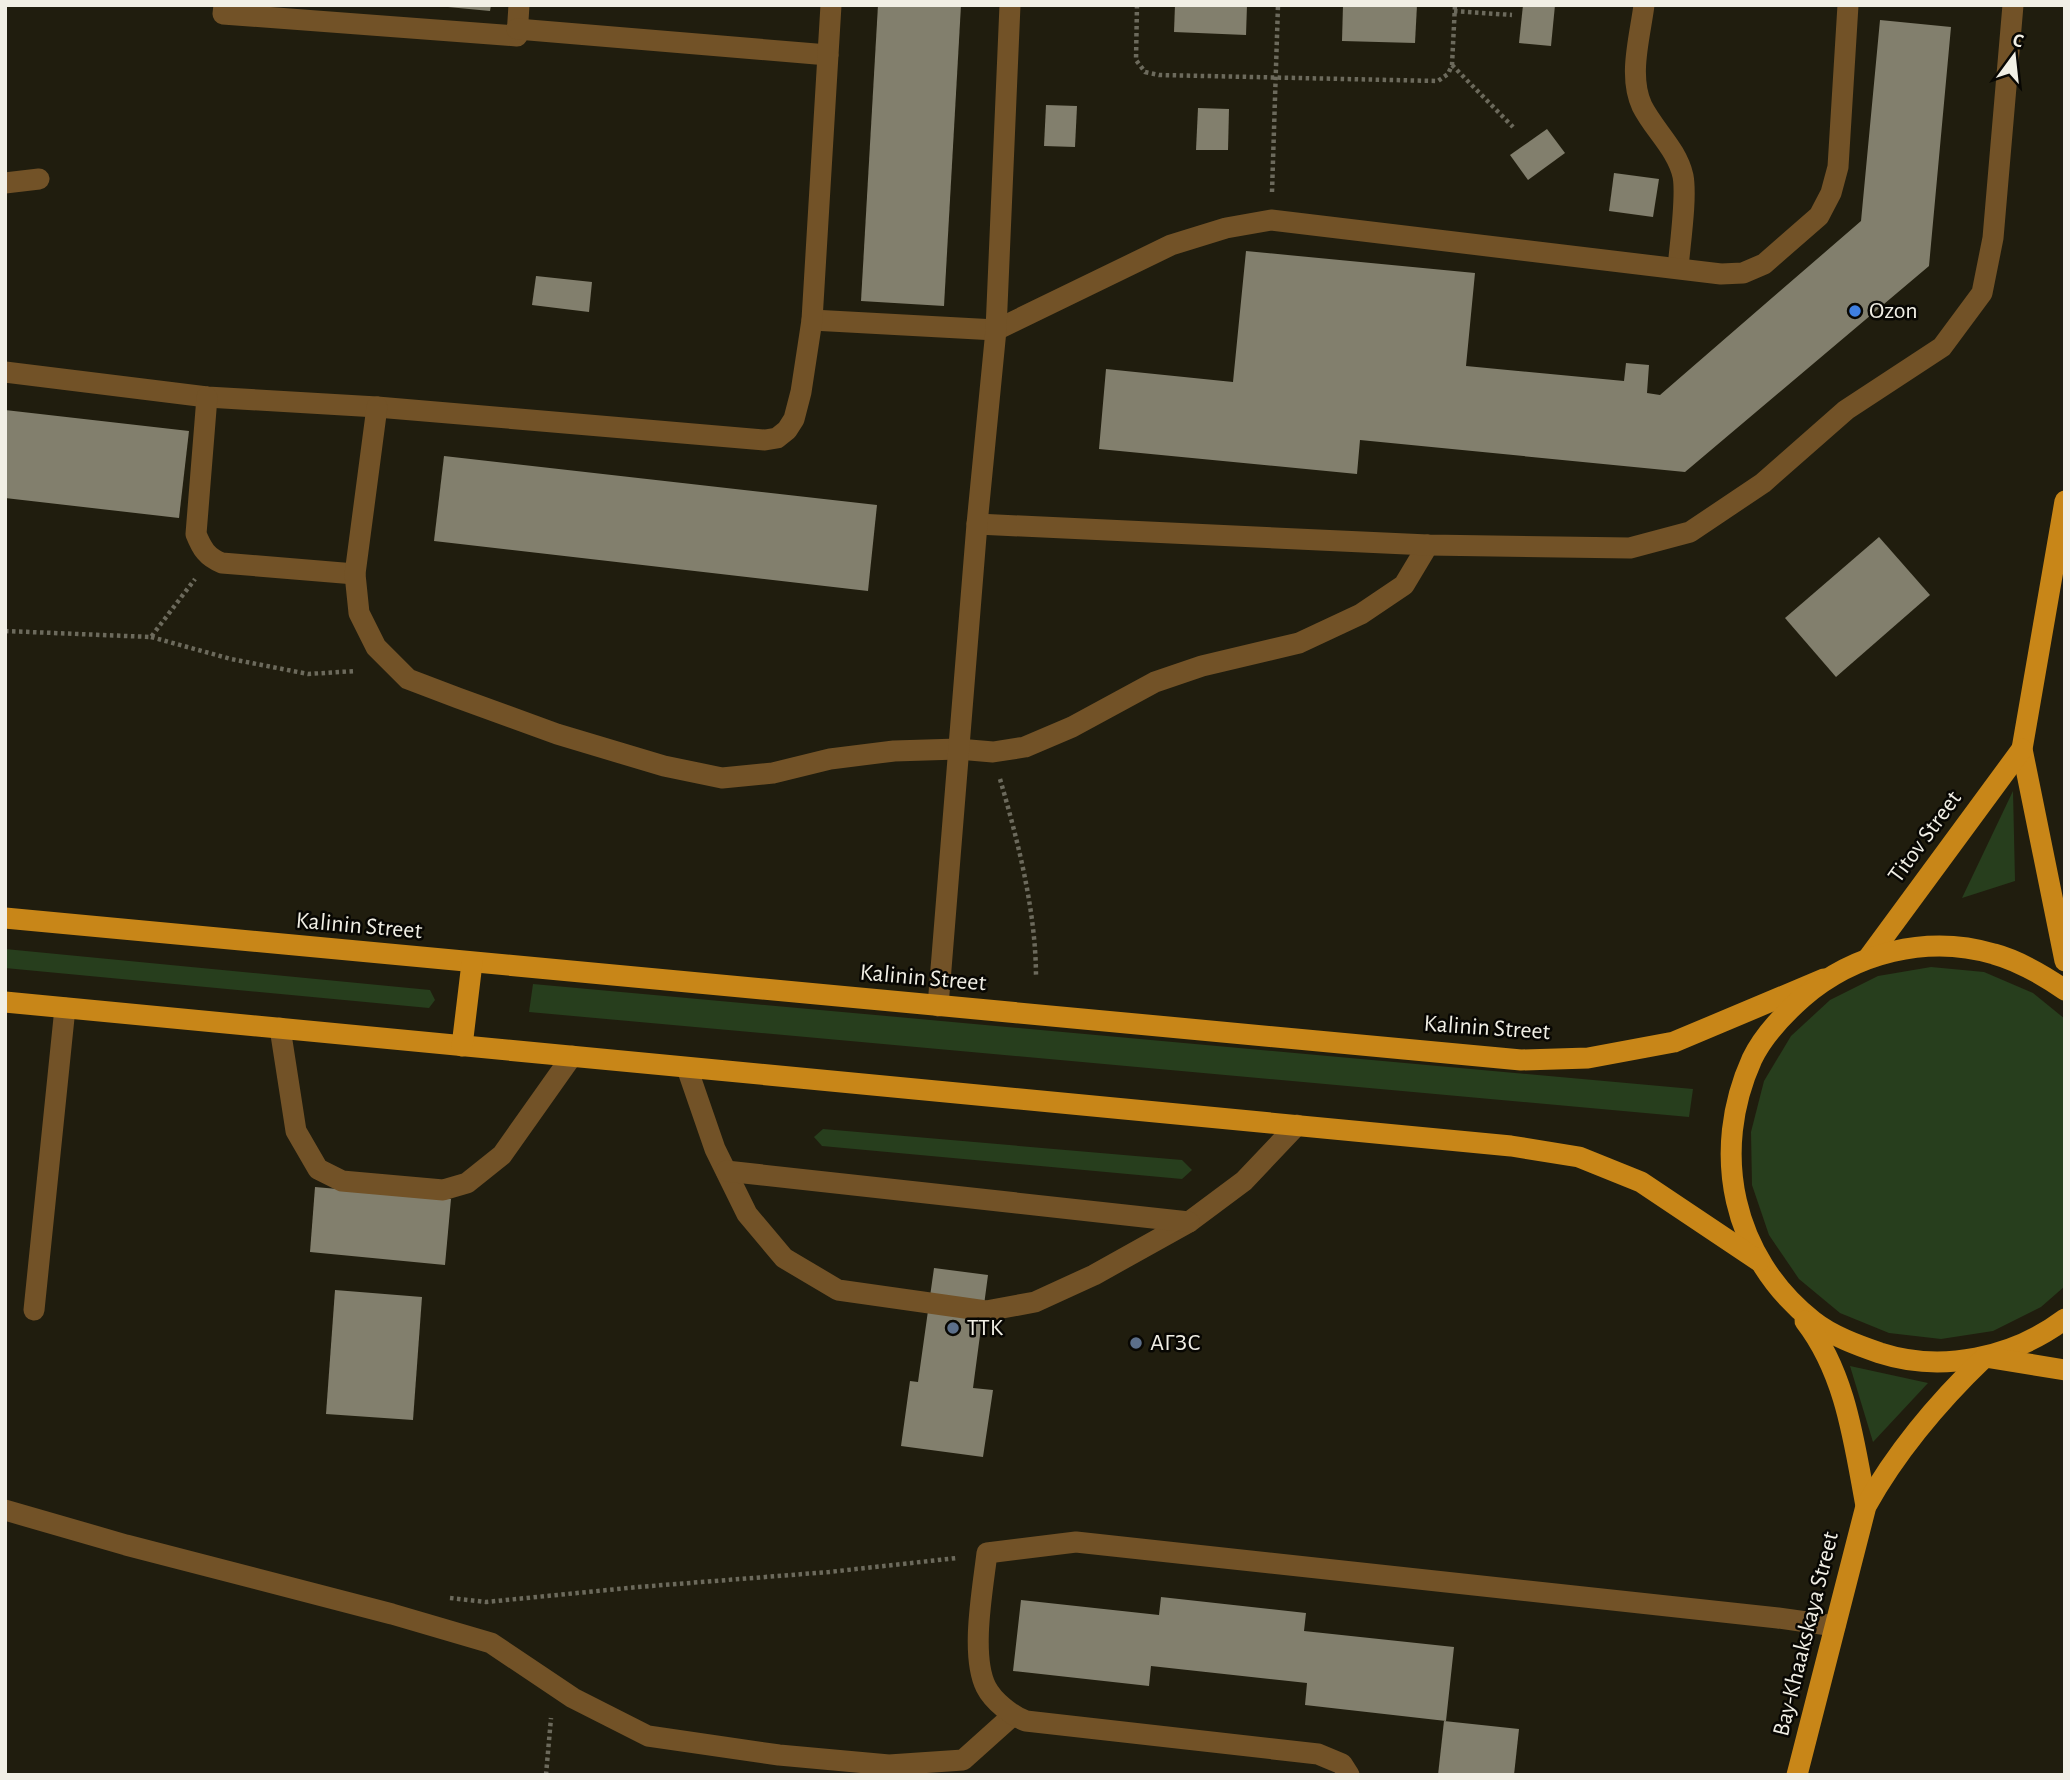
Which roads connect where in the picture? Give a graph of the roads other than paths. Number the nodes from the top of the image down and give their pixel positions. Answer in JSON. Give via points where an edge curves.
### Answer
{"nodes":[{"id":1,"x":224,"y":5,"type":"edge"},
{"id":2,"x":519,"y":5,"type":"edge"},
{"id":3,"x":831,"y":5,"type":"edge"},
{"id":4,"x":1010,"y":5,"type":"edge"},
{"id":5,"x":1644,"y":5,"type":"edge"},
{"id":6,"x":1849,"y":5,"type":"edge"},
{"id":7,"x":2013,"y":5,"type":"edge"},
{"id":8,"x":517,"y":29,"type":"junction"},
{"id":9,"x":828,"y":55,"type":"junction"},
{"id":10,"x":40,"y":179,"type":"dead end"},
{"id":11,"x":5,"y":183,"type":"edge"},
{"id":12,"x":1678,"y":268,"type":"junction"},
{"id":13,"x":812,"y":320,"type":"junction"},
{"id":14,"x":996,"y":330,"type":"junction"},
{"id":15,"x":5,"y":372,"type":"edge"},
{"id":16,"x":208,"y":397,"type":"junction"},
{"id":17,"x":377,"y":407,"type":"junction"},
{"id":18,"x":2065,"y":501,"type":"edge"},
{"id":19,"x":977,"y":524,"type":"junction"},
{"id":20,"x":1428,"y":545,"type":"junction"},
{"id":21,"x":355,"y":574,"type":"junction"},
{"id":22,"x":2022,"y":748,"type":"junction"},
{"id":23,"x":958,"y":749,"type":"junction"},
{"id":24,"x":5,"y":918,"type":"edge"},
{"id":25,"x":1869,"y":957,"type":"junction"},
{"id":26,"x":2065,"y":961,"type":"edge"},
{"id":27,"x":471,"y":963,"type":"junction"},
{"id":28,"x":1824,"y":979,"type":"junction"},
{"id":29,"x":2065,"y":990,"type":"edge"},
{"id":30,"x":5,"y":1002,"type":"edge"},
{"id":31,"x":938,"y":1006,"type":"junction"},
{"id":32,"x":65,"y":1008,"type":"junction"},
{"id":33,"x":280,"y":1028,"type":"junction"},
{"id":34,"x":463,"y":1046,"type":"junction"},
{"id":35,"x":572,"y":1056,"type":"junction"},
{"id":36,"x":687,"y":1068,"type":"junction"},
{"id":37,"x":1297,"y":1125,"type":"junction"},
{"id":38,"x":726,"y":1171,"type":"junction"},
{"id":39,"x":1189,"y":1222,"type":"junction"},
{"id":40,"x":1759,"y":1261,"type":"junction"},
{"id":41,"x":1781,"y":1291,"type":"junction"},
{"id":42,"x":34,"y":1310,"type":"dead end"},
{"id":43,"x":2065,"y":1319,"type":"edge"},
{"id":44,"x":1985,"y":1357,"type":"junction"},
{"id":45,"x":2065,"y":1370,"type":"edge"},
{"id":46,"x":1866,"y":1506,"type":"junction"},
{"id":47,"x":5,"y":1510,"type":"edge"},
{"id":48,"x":1835,"y":1626,"type":"junction"},
{"id":49,"x":1012,"y":1716,"type":"junction"},
{"id":50,"x":1349,"y":1775,"type":"edge"},
{"id":51,"x":1797,"y":1775,"type":"edge"}],
"edges":[{"from":1,"to":8,"type":"lane","via":[[223,13],[516,36]]},
{"from":2,"to":8,"type":"lane"},
{"from":3,"to":9,"type":"lane"},
{"from":4,"to":14,"type":"lane"},
{"from":5,"to":12,"type":"lane","via":[[1635,79],[1643,108],[1668,144],[1683,177]]},
{"from":6,"to":12,"type":"lane","via":[[1838,167],[1819,216],[1764,264],[1743,273]]},
{"from":7,"to":20,"type":"lane","via":[[1993,238],[1982,293],[1942,347],[1846,410],[1763,483],[1690,532],[1630,548]]},
{"from":8,"to":9,"type":"lane"},
{"from":9,"to":13,"type":"lane"},
{"from":10,"to":11,"type":"lane"},
{"from":12,"to":14,"type":"lane","via":[[1271,220],[1171,245]]},
{"from":13,"to":14,"type":"lane"},
{"from":13,"to":17,"type":"lane","via":[[794,419],[777,438]]},
{"from":14,"to":19,"type":"lane"},
{"from":15,"to":16,"type":"lane"},
{"from":16,"to":17,"type":"lane"},
{"from":16,"to":21,"type":"lane","via":[[196,534],[210,558],[222,563]]},
{"from":17,"to":21,"type":"lane"},
{"from":18,"to":22,"type":"main road","name":"Titov Street"},
{"from":19,"to":20,"type":"lane"},
{"from":19,"to":23,"type":"lane"},
{"from":20,"to":23,"type":"lane","via":[[1404,585],[1361,614],[1298,643],[1155,682],[1025,747],[993,752]]},
{"from":21,"to":23,"type":"lane","via":[[359,613],[376,647],[408,679],[556,734],[664,766],[722,778],[894,751]]},
{"from":22,"to":25,"type":"main road","name":"Titov Street"},
{"from":22,"to":26,"type":"main road","name":"Titov Street"},
{"from":23,"to":31,"type":"lane"},
{"from":24,"to":27,"type":"main road","name":"Kalinin Street"},
{"from":25,"to":28,"type":"main road"},
{"from":25,"to":29,"type":"main road","via":[[1918,946],[1956,946],[1994,953]]},
{"from":27,"to":31,"type":"main road","name":"Kalinin Street"},
{"from":27,"to":34,"type":"main road"},
{"from":28,"to":31,"type":"main road","name":"Kalinin Street","via":[[1674,1042],[1588,1058],[1521,1060]]},
{"from":28,"to":40,"type":"main road","via":[[1784,1014],[1753,1057],[1735,1107],[1730,1160],[1738,1212]]},
{"from":30,"to":32,"type":"main road"},
{"from":32,"to":33,"type":"main road"},
{"from":32,"to":42,"type":"lane"},
{"from":33,"to":34,"type":"main road"},
{"from":33,"to":35,"type":"lane","via":[[296,1131],[318,1169],[342,1181],[443,1190],[467,1183],[502,1155]]},
{"from":34,"to":35,"type":"main road"},
{"from":35,"to":36,"type":"main road"},
{"from":36,"to":37,"type":"main road"},
{"from":36,"to":38,"type":"lane"},
{"from":37,"to":39,"type":"lane","via":[[1244,1181]]},
{"from":37,"to":40,"type":"main road","via":[[1579,1157],[1642,1182]]},
{"from":38,"to":39,"type":"lane"},
{"from":38,"to":39,"type":"lane","via":[[747,1214],[784,1258],[838,1290],[986,1311],[1035,1302]]},
{"from":40,"to":41,"type":"main road"},
{"from":41,"to":44,"type":"main road","via":[[1814,1322],[1853,1344],[1896,1358],[1940,1362]]},
{"from":41,"to":46,"type":"main road","name":"Bay-Khaakskaya Street","via":[[1819,1339],[1840,1385]]},
{"from":43,"to":44,"type":"main road","via":[[2012,1349]]},
{"from":44,"to":45,"type":"main road"},
{"from":44,"to":46,"type":"main road","name":"Bay-Khaakskaya Street","via":[[1919,1426]]},
{"from":46,"to":48,"type":"main road","name":"Bay-Khaakskaya Street"},
{"from":47,"to":49,"type":"lane","via":[[491,1643],[573,1698],[648,1736],[889,1765],[963,1760]]},
{"from":48,"to":49,"type":"lane","via":[[1076,1542],[987,1553],[978,1652],[986,1688]]},
{"from":48,"to":51,"type":"main road","name":"Bay-Khaakskaya Street"},
{"from":49,"to":50,"type":"lane","via":[[1318,1754],[1342,1764]]}]}
